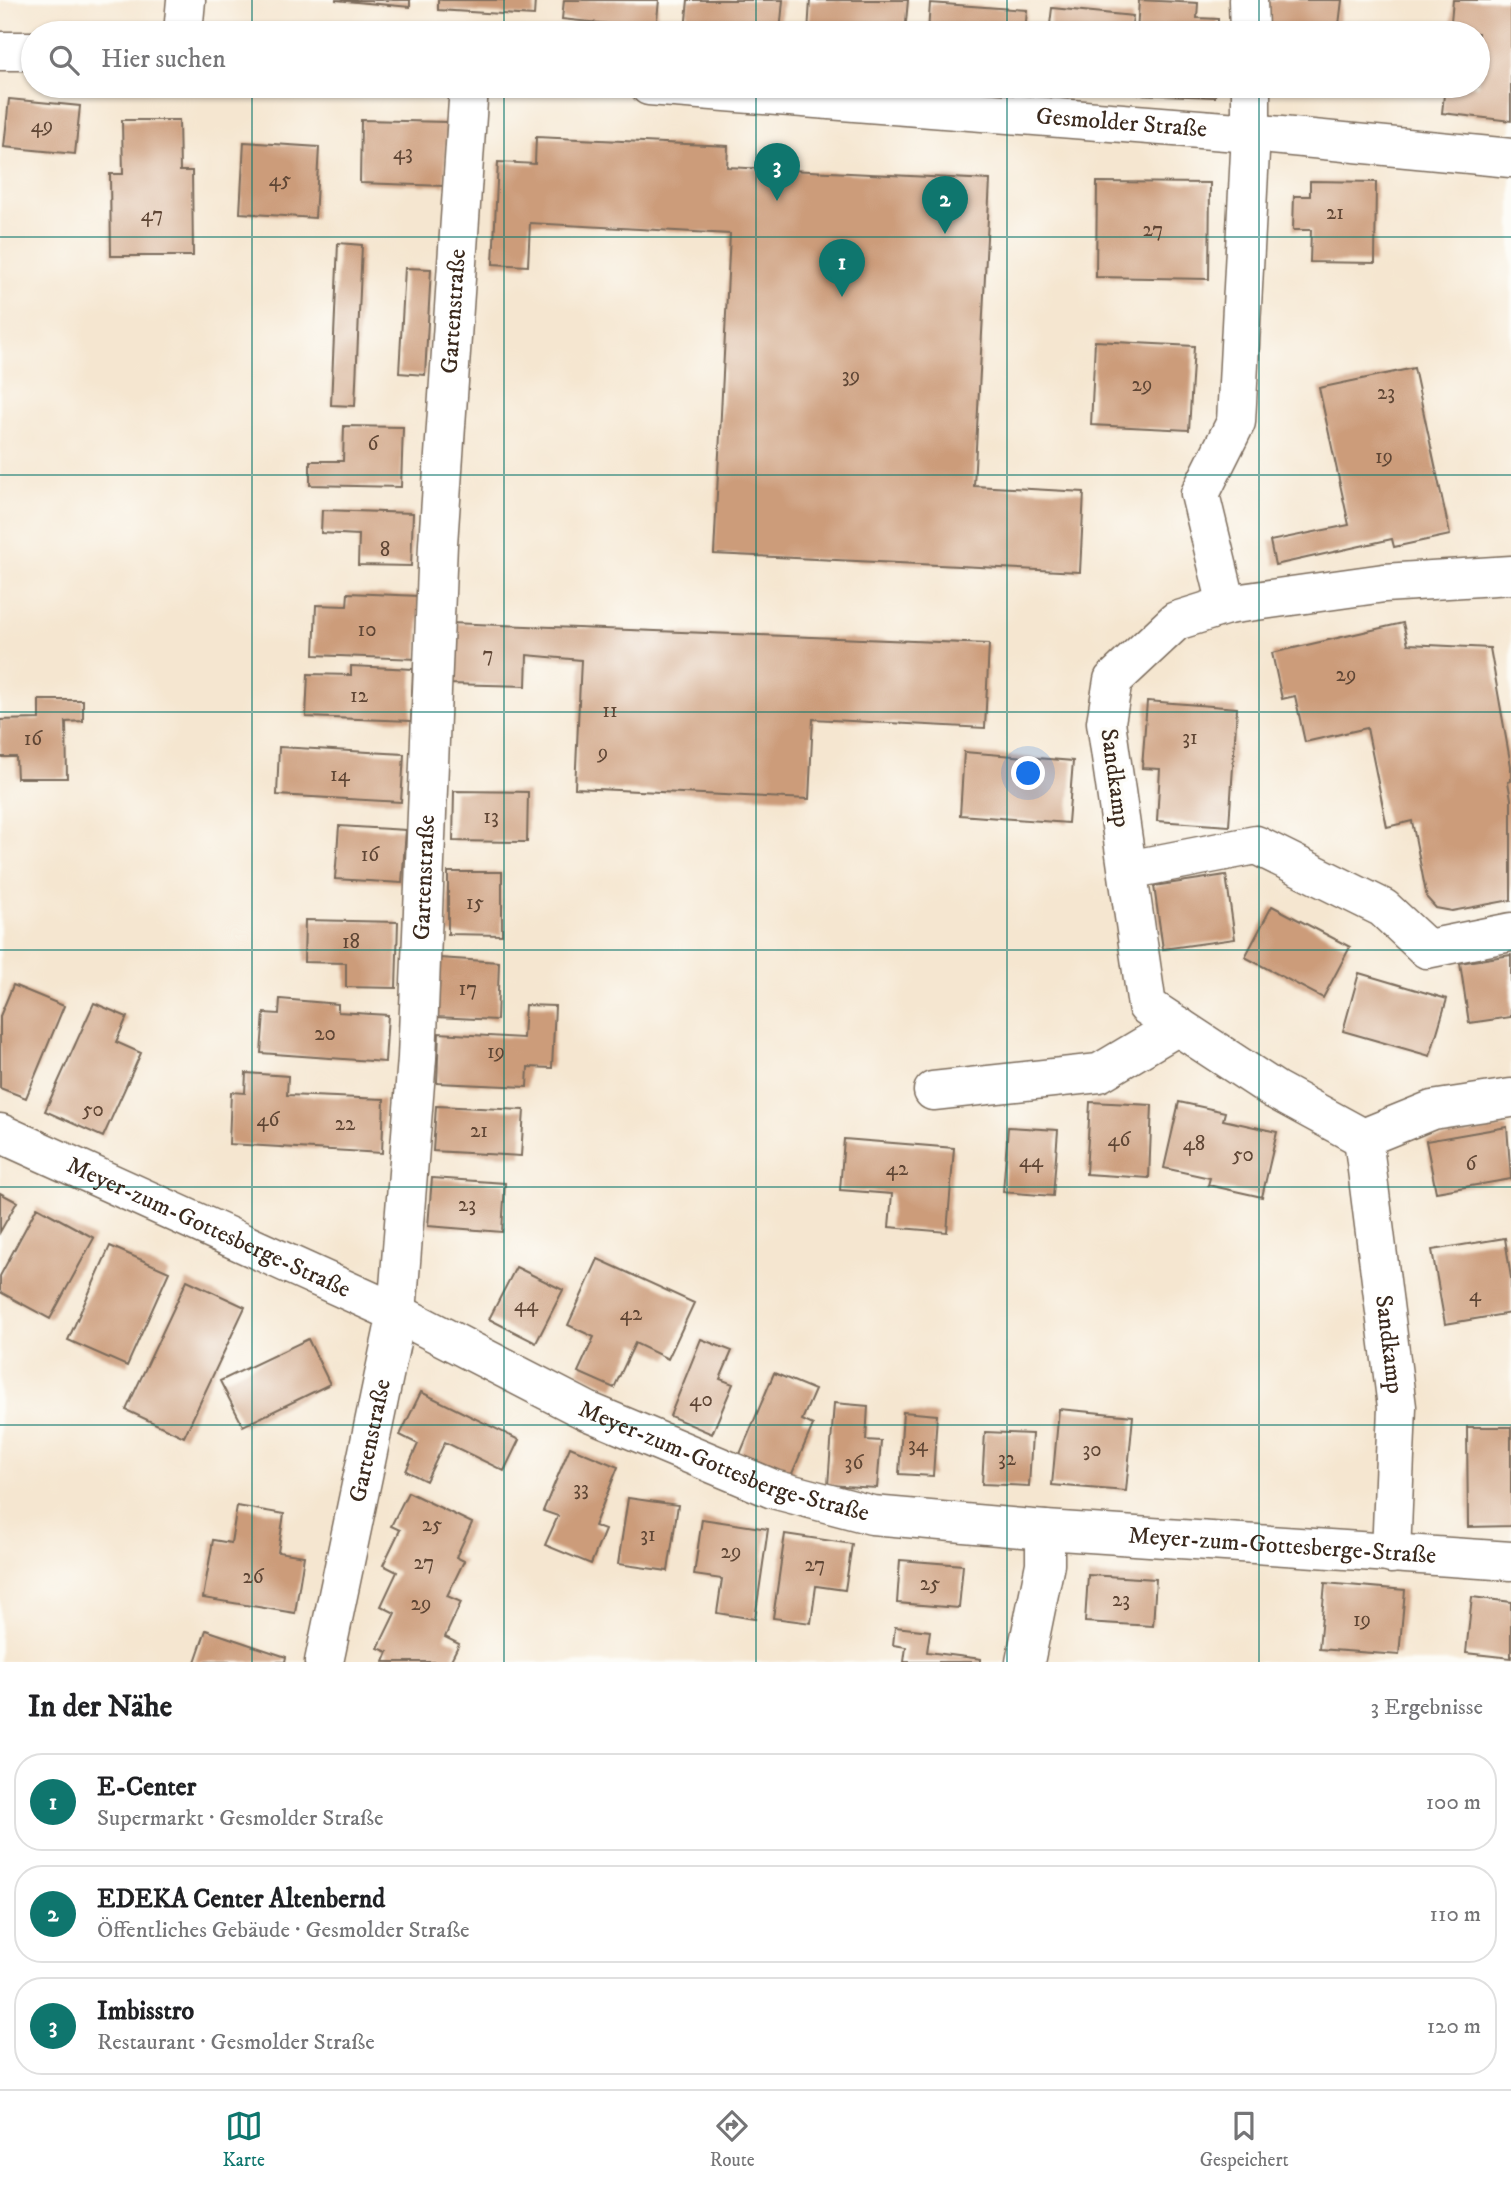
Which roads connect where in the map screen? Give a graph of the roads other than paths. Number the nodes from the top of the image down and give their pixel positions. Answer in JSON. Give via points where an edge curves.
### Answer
{"nodes":[{"id":1,"x":186,"y":0,"type":"edge"},
{"id":2,"x":1248,"y":0,"type":"edge"},
{"id":3,"x":184,"y":21,"type":"edge"},
{"id":4,"x":1249,"y":21,"type":"edge"},
{"id":5,"x":0,"y":51,"type":"edge"},
{"id":6,"x":21,"y":51,"type":"edge"},
{"id":7,"x":468,"y":98,"type":"edge"},
{"id":8,"x":803,"y":98,"type":"edge"},
{"id":9,"x":1251,"y":98,"type":"edge"},
{"id":10,"x":1251,"y":133,"type":"junction"},
{"id":11,"x":1511,"y":158,"type":"edge"},
{"id":12,"x":1511,"y":575,"type":"edge"},
{"id":13,"x":1227,"y":605,"type":"junction"},
{"id":14,"x":1128,"y":870,"type":"junction"},
{"id":15,"x":1511,"y":932,"type":"edge"},
{"id":16,"x":1178,"y":1026,"type":"junction"},
{"id":17,"x":933,"y":1091,"type":"dead end"},
{"id":18,"x":1511,"y":1098,"type":"edge"},
{"id":19,"x":0,"y":1133,"type":"edge"},
{"id":20,"x":1363,"y":1138,"type":"junction"},
{"id":21,"x":397,"y":1313,"type":"junction"},
{"id":22,"x":1045,"y":1530,"type":"junction"},
{"id":23,"x":1391,"y":1554,"type":"junction"},
{"id":24,"x":1511,"y":1561,"type":"edge"},
{"id":25,"x":324,"y":1662,"type":"edge"},
{"id":26,"x":1025,"y":1662,"type":"edge"}],
"edges":[{"from":1,"to":3,"type":"street"},
{"from":2,"to":4,"type":"street"},
{"from":5,"to":6,"type":"street"},
{"from":7,"to":21,"type":"street","name":"Gartenstraße","via":[[438,544],[417,1058]]},
{"from":8,"to":10,"type":"street","name":"Gesmolder Straße"},
{"from":9,"to":10,"type":"street"},
{"from":10,"to":11,"type":"street","name":"Gesmolder Straße"},
{"from":10,"to":13,"type":"street","via":[[1236,422],[1200,494]]},
{"from":12,"to":13,"type":"street","name":"Sandkamp","via":[[1384,583]]},
{"from":13,"to":14,"type":"street","name":"Sandkamp","via":[[1176,621],[1113,680],[1106,722]]},
{"from":14,"to":15,"type":"street","via":[[1256,845],[1383,908],[1427,949]]},
{"from":14,"to":16,"type":"street","name":"Sandkamp","via":[[1147,1006]]},
{"from":16,"to":17,"type":"street","via":[[1099,1073]]},
{"from":16,"to":20,"type":"street","name":"Sandkamp","via":[[1275,1090]]},
{"from":18,"to":20,"type":"street","via":[[1432,1110]]},
{"from":19,"to":21,"type":"street","name":"Meyer-zum-Gottesberge-Straße"},
{"from":20,"to":23,"type":"street","name":"Sandkamp","via":[[1397,1407]]},
{"from":21,"to":22,"type":"street","name":"Meyer-zum-Gottesberge-Straße","via":[[587,1411],[773,1489],[872,1515]]},
{"from":21,"to":25,"type":"street","name":"Gartenstraße"},
{"from":22,"to":23,"type":"street","name":"Meyer-zum-Gottesberge-Straße"},
{"from":22,"to":26,"type":"street","via":[[1045,1564]]},
{"from":23,"to":24,"type":"street","name":"Meyer-zum-Gottesberge-Straße"}]}
